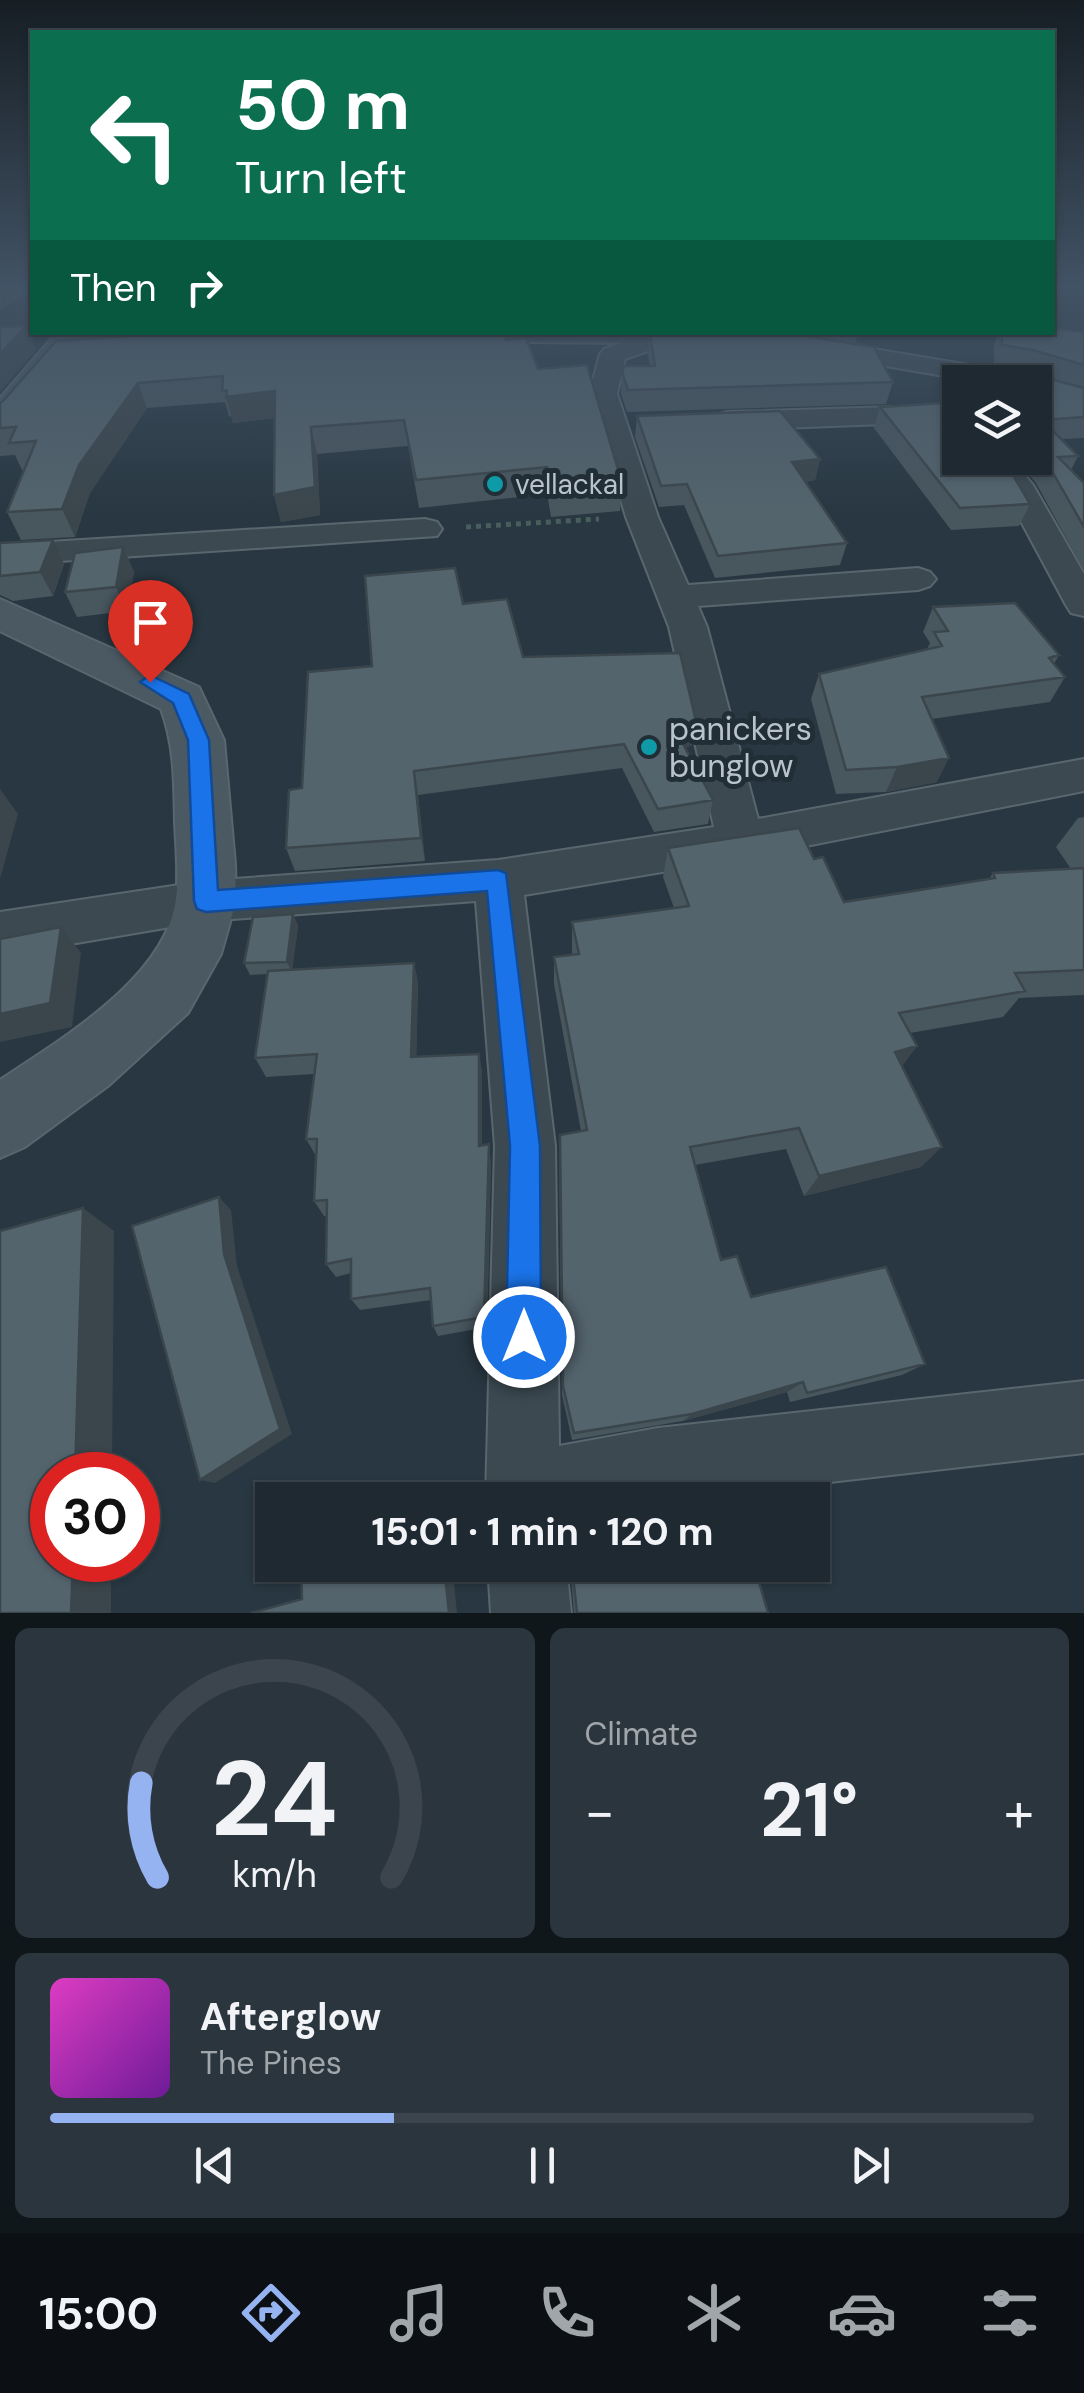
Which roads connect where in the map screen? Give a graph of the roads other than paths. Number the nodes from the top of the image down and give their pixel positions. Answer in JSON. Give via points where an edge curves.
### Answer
{"nodes":[{"id":1,"x":60,"y":362,"type":"edge"},
{"id":2,"x":611,"y":362,"type":"edge"},
{"id":3,"x":897,"y":362,"type":"edge"},
{"id":4,"x":942,"y":370,"type":"edge"},
{"id":5,"x":942,"y":415,"type":"edge"},
{"id":6,"x":0,"y":420,"type":"edge"},
{"id":7,"x":690,"y":422,"type":"edge"},
{"id":8,"x":651,"y":424,"type":"edge"},
{"id":9,"x":613,"y":425,"type":"junction"},
{"id":10,"x":1008,"y":475,"type":"edge"},
{"id":11,"x":425,"y":529,"type":"road end"},
{"id":12,"x":0,"y":555,"type":"edge"},
{"id":13,"x":918,"y":579,"type":"dead end"},
{"id":14,"x":676,"y":598,"type":"junction"},
{"id":15,"x":1084,"y":605,"type":"edge"},
{"id":16,"x":0,"y":613,"type":"edge"},
{"id":17,"x":1084,"y":775,"type":"edge"},
{"id":18,"x":740,"y":841,"type":"junction"},
{"id":19,"x":498,"y":880,"type":"junction"},
{"id":20,"x":206,"y":901,"type":"junction"},
{"id":21,"x":0,"y":934,"type":"edge"},
{"id":22,"x":0,"y":1122,"type":"edge"},
{"id":23,"x":1084,"y":1417,"type":"edge"},
{"id":24,"x":523,"y":1482,"type":"edge"},
{"id":25,"x":582,"y":1482,"type":"edge"},
{"id":26,"x":529,"y":1582,"type":"edge"},
{"id":27,"x":531,"y":1613,"type":"edge"}],
"edges":[{"from":1,"to":6,"type":"main road"},
{"from":2,"to":9,"type":"street","via":[[603,394]]},
{"from":3,"to":4,"type":"street"},
{"from":5,"to":7,"type":"street"},
{"from":8,"to":9,"type":"street"},
{"from":9,"to":14,"type":"street"},
{"from":10,"to":15,"type":"street"},
{"from":11,"to":12,"type":"street"},
{"from":13,"to":14,"type":"street"},
{"from":14,"to":18,"type":"street"},
{"from":16,"to":20,"type":"main road","via":[[182,699],[198,740]]},
{"from":17,"to":18,"type":"street"},
{"from":18,"to":19,"type":"street"},
{"from":19,"to":20,"type":"street"},
{"from":19,"to":24,"type":"street","via":[[525,1146]]},
{"from":20,"to":21,"type":"street"},
{"from":20,"to":22,"type":"main road","via":[[190,954],[165,992],[84,1063]]},
{"from":23,"to":25,"type":"street","via":[[658,1465]]},
{"from":26,"to":27,"type":"street"}]}
